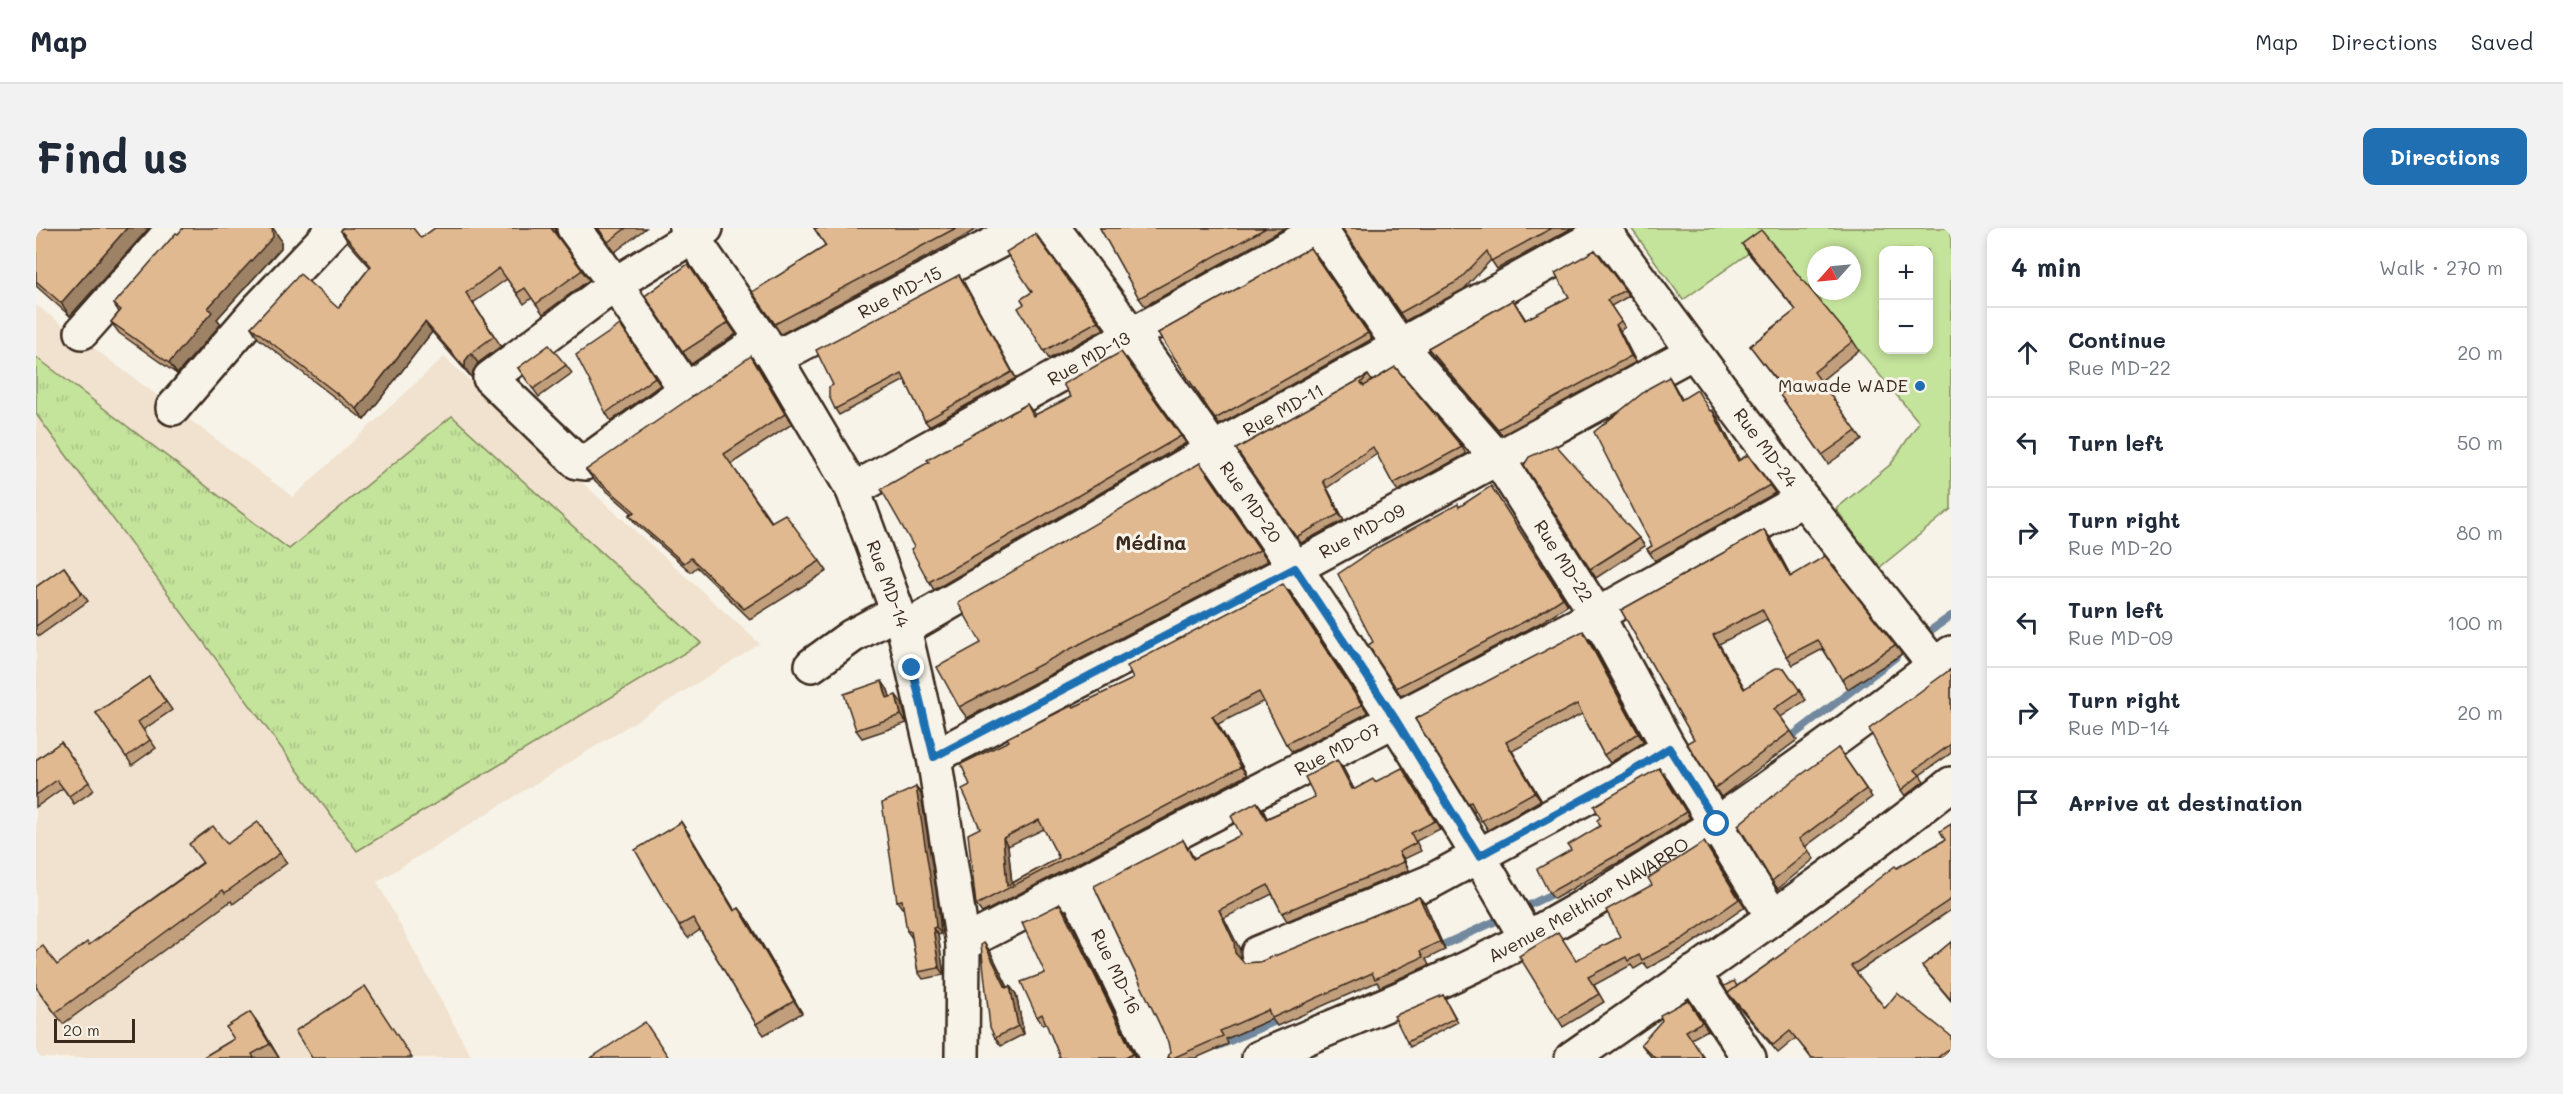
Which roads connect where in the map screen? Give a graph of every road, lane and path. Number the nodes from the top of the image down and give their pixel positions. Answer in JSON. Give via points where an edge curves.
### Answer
{"nodes":[{"id":1,"x":174,"y":228,"type":"edge"},
{"id":2,"x":574,"y":228,"type":"edge"},
{"id":3,"x":1024,"y":228,"type":"edge"},
{"id":4,"x":1053,"y":228,"type":"edge"},
{"id":5,"x":1321,"y":229,"type":"edge"},
{"id":6,"x":1603,"y":230,"type":"edge"},
{"id":7,"x":695,"y":231,"type":"edge"},
{"id":8,"x":316,"y":234,"type":"edge"},
{"id":9,"x":615,"y":284,"type":"junction"},
{"id":10,"x":82,"y":332,"type":"dead end"},
{"id":11,"x":1133,"y":335,"type":"junction"},
{"id":12,"x":1399,"y":345,"type":"junction"},
{"id":13,"x":769,"y":348,"type":"junction"},
{"id":14,"x":1693,"y":352,"type":"junction"},
{"id":15,"x":686,"y":390,"type":"junction"},
{"id":16,"x":174,"y":408,"type":"dead end"},
{"id":17,"x":1214,"y":449,"type":"junction"},
{"id":18,"x":1499,"y":460,"type":"junction"},
{"id":19,"x":853,"y":490,"type":"junction"},
{"id":20,"x":1803,"y":499,"type":"junction"},
{"id":21,"x":1295,"y":568,"type":"junction"},
{"id":22,"x":1597,"y":615,"type":"junction"},
{"id":23,"x":900,"y":621,"type":"junction"},
{"id":24,"x":1943,"y":659,"type":"edge"},
{"id":25,"x":812,"y":665,"type":"dead end"},
{"id":26,"x":1396,"y":720,"type":"junction"},
{"id":27,"x":1669,"y":748,"type":"junction"},
{"id":28,"x":934,"y":757,"type":"junction"},
{"id":29,"x":1951,"y":784,"type":"edge"},
{"id":30,"x":1717,"y":824,"type":"junction"},
{"id":31,"x":1479,"y":856,"type":"junction"},
{"id":32,"x":1075,"y":887,"type":"junction"},
{"id":33,"x":1773,"y":917,"type":"junction"},
{"id":34,"x":1527,"y":939,"type":"junction"},
{"id":35,"x":963,"y":944,"type":"junction"},
{"id":36,"x":1258,"y":952,"type":"dead end"},
{"id":37,"x":1693,"y":973,"type":"junction"},
{"id":38,"x":962,"y":1058,"type":"edge"},
{"id":39,"x":1156,"y":1058,"type":"edge"},
{"id":40,"x":1259,"y":1058,"type":"edge"},
{"id":41,"x":1572,"y":1058,"type":"edge"},
{"id":42,"x":1749,"y":1058,"type":"edge"}],
"edges":[{"from":1,"to":10,"type":"street"},
{"from":2,"to":9,"type":"street"},
{"from":3,"to":13,"type":"street","name":"Rue MD-15"},
{"from":4,"to":11,"type":"street","name":"Rue MD-20"},
{"from":5,"to":11,"type":"street","name":"Rue MD-13"},
{"from":5,"to":12,"type":"street","name":"Rue MD-22"},
{"from":6,"to":12,"type":"street","name":"Rue MD-11"},
{"from":6,"to":14,"type":"street","name":"Rue MD-24"},
{"from":7,"to":9,"type":"street"},
{"from":7,"to":13,"type":"street","name":"Rue MD-14"},
{"from":8,"to":16,"type":"street"},
{"from":9,"to":15,"type":"street"},
{"from":9,"to":15,"type":"street","name":"Rue MD-15","via":[[490,378],[577,462],[585,463]]},
{"from":11,"to":17,"type":"street","name":"Rue MD-20"},
{"from":11,"to":19,"type":"street","name":"Rue MD-13"},
{"from":12,"to":17,"type":"street","name":"Rue MD-11"},
{"from":12,"to":18,"type":"street","name":"Rue MD-22"},
{"from":13,"to":15,"type":"street","name":"Rue MD-15"},
{"from":13,"to":19,"type":"street","name":"Rue MD-14"},
{"from":14,"to":18,"type":"street","name":"Rue MD-09"},
{"from":14,"to":20,"type":"street","name":"Rue MD-24"},
{"from":17,"to":21,"type":"street","name":"Rue MD-20"},
{"from":17,"to":23,"type":"street","name":"Rue MD-11"},
{"from":18,"to":21,"type":"street","name":"Rue MD-09"},
{"from":18,"to":22,"type":"street","name":"Rue MD-22"},
{"from":19,"to":23,"type":"street","name":"Rue MD-14"},
{"from":20,"to":22,"type":"street","name":"Rue MD-07"},
{"from":20,"to":24,"type":"street","name":"Rue MD-24"},
{"from":21,"to":26,"type":"street","name":"Rue MD-20"},
{"from":21,"to":28,"type":"street","name":"Rue MD-09"},
{"from":22,"to":26,"type":"street","name":"Rue MD-07"},
{"from":22,"to":27,"type":"street","name":"Rue MD-22"},
{"from":23,"to":25,"type":"street","name":"Rue MD-11","via":[[852,636]]},
{"from":23,"to":28,"type":"street","name":"Rue MD-14"},
{"from":24,"to":30,"type":"street","name":"Avenue Melthior NAVARRO"},
{"from":26,"to":31,"type":"street","name":"Rue MD-20"},
{"from":26,"to":32,"type":"street","name":"Rue MD-07"},
{"from":27,"to":30,"type":"street","name":"Rue MD-22"},
{"from":27,"to":31,"type":"street"},
{"from":28,"to":35,"type":"street","name":"Rue MD-14"},
{"from":29,"to":33,"type":"street"},
{"from":30,"to":33,"type":"street","name":"Rue MD-22"},
{"from":30,"to":34,"type":"street","name":"Avenue Melthior NAVARRO"},
{"from":31,"to":34,"type":"street","name":"Rue MD-20"},
{"from":31,"to":36,"type":"street","via":[[1430,882]]},
{"from":32,"to":35,"type":"street","name":"Rue MD-07"},
{"from":32,"to":39,"type":"street","name":"Rue MD-16"},
{"from":33,"to":37,"type":"street"},
{"from":34,"to":40,"type":"street","name":"Avenue Melthior NAVARRO"},
{"from":35,"to":38,"type":"street","name":"Rue MD-14"},
{"from":37,"to":41,"type":"street"},
{"from":37,"to":42,"type":"street"}]}
